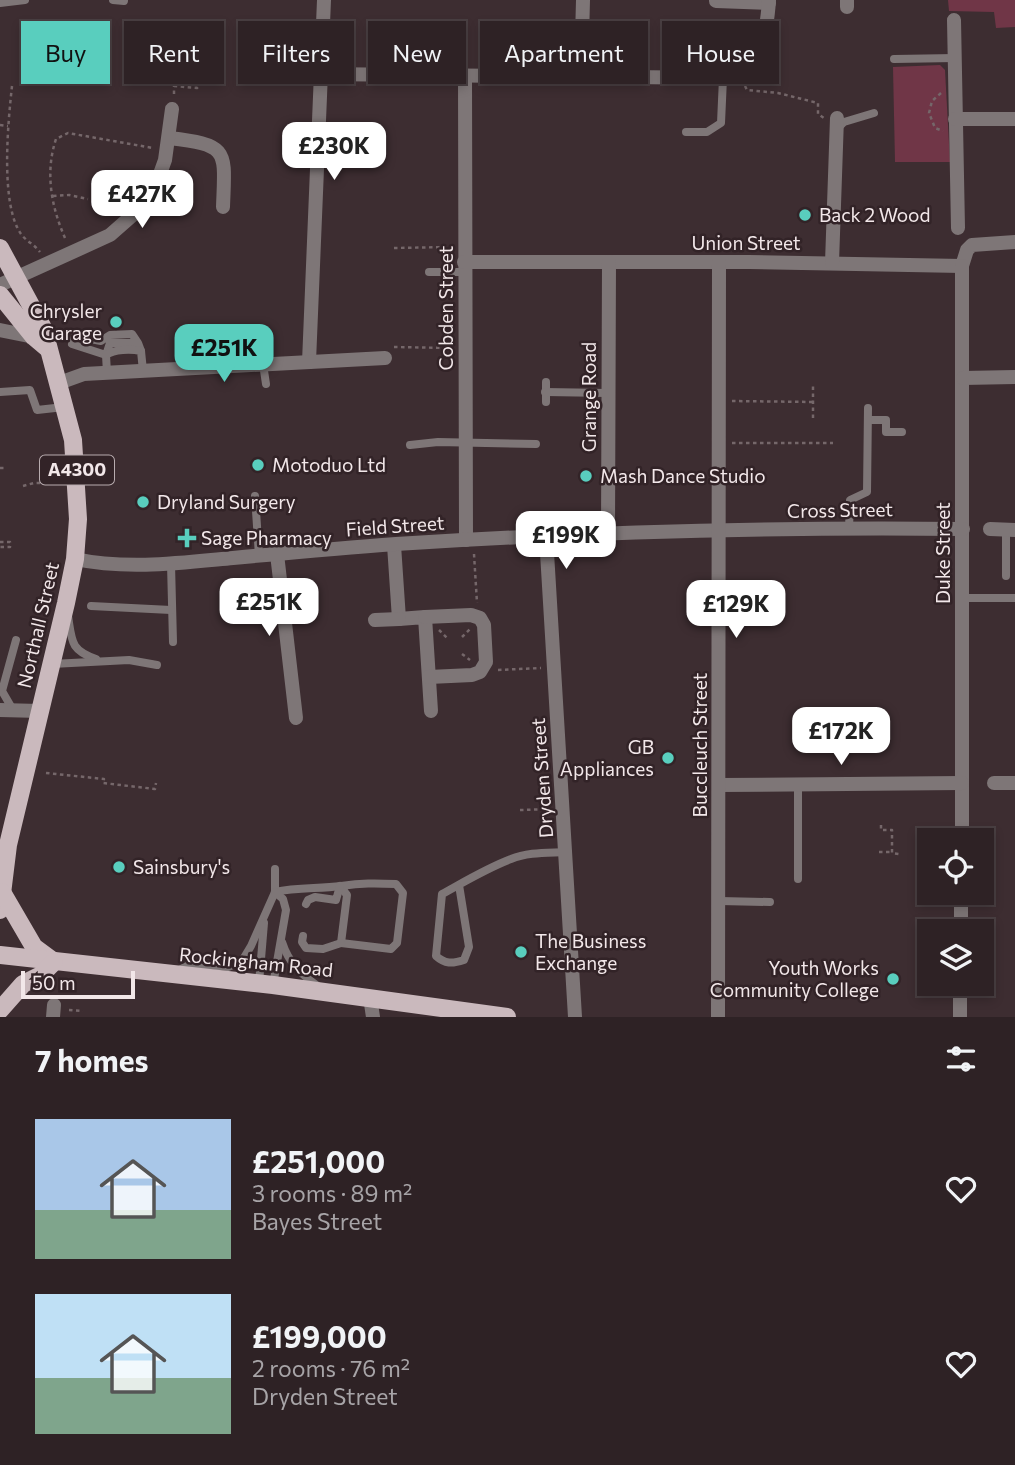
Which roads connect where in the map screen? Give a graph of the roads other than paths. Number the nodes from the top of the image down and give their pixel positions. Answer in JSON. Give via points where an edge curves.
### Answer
{"nodes":[{"id":1,"x":25,"y":0,"type":"edge"},
{"id":2,"x":113,"y":0,"type":"edge"},
{"id":3,"x":324,"y":0,"type":"edge"},
{"id":4,"x":583,"y":0,"type":"edge"},
{"id":5,"x":715,"y":0,"type":"edge"},
{"id":6,"x":124,"y":1,"type":"edge"},
{"id":7,"x":769,"y":2,"type":"edge"},
{"id":8,"x":0,"y":3,"type":"edge"},
{"id":9,"x":954,"y":19,"type":"dead end"},
{"id":10,"x":323,"y":21,"type":"edge"},
{"id":11,"x":582,"y":21,"type":"edge"},
{"id":12,"x":767,"y":21,"type":"edge"},
{"id":13,"x":955,"y":58,"type":"junction"},
{"id":14,"x":894,"y":59,"type":"dead end"},
{"id":15,"x":321,"y":84,"type":"edge"},
{"id":16,"x":465,"y":84,"type":"edge"},
{"id":17,"x":723,"y":84,"type":"edge"},
{"id":18,"x":172,"y":109,"type":"road end"},
{"id":19,"x":874,"y":113,"type":"dead end"},
{"id":20,"x":1015,"y":119,"type":"edge"},
{"id":21,"x":837,"y":123,"type":"joint"},
{"id":22,"x":956,"y":125,"type":"junction"},
{"id":23,"x":687,"y":132,"type":"dead end"},
{"id":24,"x":168,"y":144,"type":"junction"},
{"id":25,"x":223,"y":207,"type":"dead end"},
{"id":26,"x":958,"y":228,"type":"dead end"},
{"id":27,"x":1015,"y":242,"type":"edge"},
{"id":28,"x":2,"y":252,"type":"edge"},
{"id":29,"x":464,"y":260,"type":"junction"},
{"id":30,"x":609,"y":262,"type":"junction"},
{"id":31,"x":719,"y":262,"type":"junction"},
{"id":32,"x":832,"y":263,"type":"junction"},
{"id":33,"x":961,"y":266,"type":"junction"},
{"id":34,"x":429,"y":272,"type":"dead end"},
{"id":35,"x":5,"y":280,"type":"edge"},
{"id":36,"x":0,"y":295,"type":"edge"},
{"id":37,"x":0,"y":330,"type":"edge"},
{"id":38,"x":41,"y":343,"type":"junction"},
{"id":39,"x":385,"y":358,"type":"road end"},
{"id":40,"x":309,"y":362,"type":"junction"},
{"id":41,"x":263,"y":365,"type":"junction"},
{"id":42,"x":143,"y":371,"type":"junction"},
{"id":43,"x":107,"y":373,"type":"junction"},
{"id":44,"x":1015,"y":377,"type":"edge"},
{"id":45,"x":962,"y":378,"type":"junction"},
{"id":46,"x":546,"y":382,"type":"dead end"},
{"id":47,"x":59,"y":383,"type":"junction"},
{"id":48,"x":266,"y":384,"type":"dead end"},
{"id":49,"x":0,"y":391,"type":"edge"},
{"id":50,"x":608,"y":393,"type":"junction"},
{"id":51,"x":66,"y":407,"type":"junction"},
{"id":52,"x":868,"y":408,"type":"dead end"},
{"id":53,"x":868,"y":420,"type":"junction"},
{"id":54,"x":902,"y":432,"type":"dead end"},
{"id":55,"x":466,"y":443,"type":"junction"},
{"id":56,"x":537,"y":444,"type":"dead end"},
{"id":57,"x":410,"y":445,"type":"dead end"},
{"id":58,"x":255,"y":496,"type":"dead end"},
{"id":59,"x":849,"y":529,"type":"junction"},
{"id":60,"x":963,"y":529,"type":"junction"},
{"id":61,"x":990,"y":529,"type":"dead end"},
{"id":62,"x":718,"y":530,"type":"junction"},
{"id":63,"x":1011,"y":530,"type":"edge"},
{"id":64,"x":608,"y":533,"type":"junction"},
{"id":65,"x":546,"y":536,"type":"junction"},
{"id":66,"x":470,"y":540,"type":"junction"},
{"id":67,"x":394,"y":545,"type":"junction"},
{"id":68,"x":277,"y":554,"type":"junction"},
{"id":69,"x":259,"y":556,"type":"junction"},
{"id":70,"x":75,"y":559,"type":"junction"},
{"id":71,"x":171,"y":564,"type":"junction"},
{"id":72,"x":1006,"y":576,"type":"dead end"},
{"id":73,"x":962,"y":598,"type":"junction"},
{"id":74,"x":1015,"y":598,"type":"edge"},
{"id":75,"x":66,"y":603,"type":"junction"},
{"id":76,"x":91,"y":606,"type":"dead end"},
{"id":77,"x":171,"y":610,"type":"junction"},
{"id":78,"x":425,"y":617,"type":"junction"},
{"id":79,"x":399,"y":619,"type":"junction"},
{"id":80,"x":375,"y":620,"type":"dead end"},
{"id":81,"x":16,"y":640,"type":"dead end"},
{"id":82,"x":173,"y":642,"type":"dead end"},
{"id":83,"x":99,"y":660,"type":"junction"},
{"id":84,"x":52,"y":664,"type":"junction"},
{"id":85,"x":157,"y":665,"type":"dead end"},
{"id":86,"x":429,"y":677,"type":"junction"},
{"id":87,"x":7,"y":710,"type":"edge"},
{"id":88,"x":40,"y":711,"type":"junction"},
{"id":89,"x":431,"y":711,"type":"dead end"},
{"id":90,"x":296,"y":718,"type":"dead end"},
{"id":91,"x":962,"y":783,"type":"junction"},
{"id":92,"x":994,"y":783,"type":"dead end"},
{"id":93,"x":1015,"y":783,"type":"edge"},
{"id":94,"x":719,"y":785,"type":"junction"},
{"id":95,"x":798,"y":785,"type":"junction"},
{"id":96,"x":962,"y":828,"type":"edge"},
{"id":97,"x":566,"y":852,"type":"junction"},
{"id":98,"x":275,"y":869,"type":"dead end"},
{"id":99,"x":798,"y":879,"type":"dead end"},
{"id":100,"x":459,"y":885,"type":"junction"},
{"id":101,"x":340,"y":886,"type":"junction"},
{"id":102,"x":275,"y":892,"type":"junction"},
{"id":103,"x":1,"y":893,"type":"edge"},
{"id":104,"x":720,"y":901,"type":"junction"},
{"id":105,"x":770,"y":902,"type":"dead end"},
{"id":106,"x":306,"y":904,"type":"dead end"},
{"id":107,"x":0,"y":910,"type":"edge"},
{"id":108,"x":265,"y":916,"type":"junction"},
{"id":109,"x":303,"y":936,"type":"dead end"},
{"id":110,"x":281,"y":939,"type":"junction"},
{"id":111,"x":341,"y":943,"type":"junction"},
{"id":112,"x":0,"y":955,"type":"edge"},
{"id":113,"x":54,"y":962,"type":"junction"},
{"id":114,"x":172,"y":974,"type":"junction"},
{"id":115,"x":266,"y":984,"type":"junction"},
{"id":116,"x":324,"y":991,"type":"junction"},
{"id":117,"x":370,"y":996,"type":"junction"},
{"id":118,"x":960,"y":996,"type":"edge"},
{"id":119,"x":0,"y":1010,"type":"edge"},
{"id":120,"x":373,"y":1017,"type":"edge"},
{"id":121,"x":507,"y":1017,"type":"edge"},
{"id":122,"x":575,"y":1017,"type":"edge"},
{"id":123,"x":718,"y":1017,"type":"edge"},
{"id":124,"x":960,"y":1017,"type":"edge"}],
"edges":[{"from":1,"to":8,"type":"lane"},
{"from":2,"to":6,"type":"lane"},
{"from":3,"to":10,"type":"street"},
{"from":4,"to":11,"type":"street"},
{"from":5,"to":7,"type":"street"},
{"from":7,"to":12,"type":"street"},
{"from":9,"to":13,"type":"street"},
{"from":13,"to":14,"type":"lane"},
{"from":13,"to":22,"type":"street"},
{"from":15,"to":40,"type":"street"},
{"from":16,"to":29,"type":"street","name":"Cobden Street"},
{"from":17,"to":23,"type":"lane","via":[[721,123],[708,132]]},
{"from":18,"to":24,"type":"street"},
{"from":19,"to":21,"type":"lane"},
{"from":20,"to":22,"type":"street"},
{"from":21,"to":32,"type":"street"},
{"from":22,"to":26,"type":"street"},
{"from":24,"to":25,"type":"street","via":[[211,145],[221,154],[225,162]]},
{"from":24,"to":35,"type":"street","via":[[156,184],[143,206],[110,234]]},
{"from":27,"to":33,"type":"street","via":[[972,245]]},
{"from":28,"to":35,"type":"main road","number":"A4300"},
{"from":29,"to":30,"type":"street","name":"Union Street"},
{"from":29,"to":34,"type":"lane"},
{"from":29,"to":55,"type":"street","name":"Cobden Street"},
{"from":30,"to":31,"type":"street","name":"Union Street"},
{"from":30,"to":50,"type":"street","name":"Grange Road"},
{"from":31,"to":32,"type":"street","name":"Union Street"},
{"from":31,"to":62,"type":"street","name":"Buccleuch Street"},
{"from":32,"to":33,"type":"street","name":"Union Street"},
{"from":33,"to":45,"type":"street","name":"Duke Street"},
{"from":35,"to":38,"type":"main road","name":"Northall Street","number":"A4300","via":[[42,326]]},
{"from":36,"to":38,"type":"main road","name":"Northall Street","number":"A4300"},
{"from":37,"to":38,"type":"street"},
{"from":38,"to":47,"type":"main road","name":"Northall Street","number":"A4300"},
{"from":39,"to":40,"type":"street"},
{"from":40,"to":41,"type":"street"},
{"from":41,"to":42,"type":"street"},
{"from":41,"to":48,"type":"lane"},
{"from":42,"to":43,"type":"street"},
{"from":42,"to":43,"type":"lane","via":[[139,347],[110,343]]},
{"from":43,"to":47,"type":"street","via":[[84,374]]},
{"from":44,"to":45,"type":"street"},
{"from":45,"to":60,"type":"street","name":"Duke Street"},
{"from":46,"to":50,"type":"lane","via":[[546,397]]},
{"from":47,"to":51,"type":"main road","name":"Northall Street","number":"A4300"},
{"from":49,"to":51,"type":"lane","via":[[30,390],[37,410]]},
{"from":50,"to":64,"type":"street","name":"Grange Road"},
{"from":51,"to":70,"type":"main road","name":"Northall Street","number":"A4300","via":[[76,460]]},
{"from":52,"to":53,"type":"lane"},
{"from":53,"to":54,"type":"lane","via":[[886,419],[886,432]]},
{"from":53,"to":59,"type":"lane","via":[[867,492],[850,500]]},
{"from":55,"to":56,"type":"lane"},
{"from":55,"to":57,"type":"lane"},
{"from":55,"to":66,"type":"street","name":"Cobden Street"},
{"from":58,"to":69,"type":"lane"},
{"from":59,"to":60,"type":"street","name":"Cross Street"},
{"from":59,"to":62,"type":"street","name":"Cross Street"},
{"from":60,"to":73,"type":"street","name":"Duke Street"},
{"from":61,"to":63,"type":"street"},
{"from":62,"to":64,"type":"street","name":"Field Street"},
{"from":62,"to":94,"type":"street","name":"Buccleuch Street"},
{"from":63,"to":72,"type":"lane"},
{"from":64,"to":65,"type":"street","name":"Field Street"},
{"from":65,"to":66,"type":"street","name":"Field Street"},
{"from":65,"to":97,"type":"street","name":"Dryden Street"},
{"from":66,"to":67,"type":"street","name":"Field Street"},
{"from":67,"to":68,"type":"street","name":"Field Street"},
{"from":67,"to":79,"type":"street"},
{"from":68,"to":69,"type":"street","name":"Field Street"},
{"from":68,"to":90,"type":"street"},
{"from":69,"to":71,"type":"street","name":"Field Street"},
{"from":70,"to":71,"type":"street","name":"Field Street","via":[[102,564]]},
{"from":70,"to":75,"type":"main road","name":"Northall Street","number":"A4300"},
{"from":71,"to":77,"type":"lane"},
{"from":73,"to":74,"type":"lane"},
{"from":73,"to":91,"type":"street","name":"Duke Street"},
{"from":75,"to":83,"type":"lane","via":[[75,649]]},
{"from":75,"to":84,"type":"main road","name":"Northall Street","number":"A4300"},
{"from":76,"to":77,"type":"lane"},
{"from":77,"to":82,"type":"lane"},
{"from":78,"to":79,"type":"street"},
{"from":78,"to":86,"type":"street"},
{"from":78,"to":86,"type":"street","via":[[474,616],[484,625],[486,662],[482,669],[472,676]]},
{"from":79,"to":80,"type":"street"},
{"from":81,"to":87,"type":"lane","via":[[2,691]]},
{"from":83,"to":84,"type":"lane"},
{"from":83,"to":85,"type":"lane"},
{"from":84,"to":88,"type":"main road","name":"Northall Street","number":"A4300"},
{"from":86,"to":89,"type":"street"},
{"from":87,"to":88,"type":"street"},
{"from":88,"to":103,"type":"main road","name":"Northall Street","number":"A4300","via":[[16,805]]},
{"from":91,"to":95,"type":"street"},
{"from":91,"to":96,"type":"street","name":"Duke Street"},
{"from":92,"to":93,"type":"street"},
{"from":94,"to":95,"type":"street"},
{"from":94,"to":104,"type":"street","name":"Buccleuch Street"},
{"from":95,"to":99,"type":"lane"},
{"from":97,"to":100,"type":"lane","via":[[512,858]]},
{"from":97,"to":122,"type":"street","name":"Dryden Street"},
{"from":98,"to":102,"type":"lane"},
{"from":100,"to":100,"type":"lane","via":[[442,894],[435,948],[443,962],[464,960],[469,947]]},
{"from":101,"to":102,"type":"lane"},
{"from":101,"to":106,"type":"lane","via":[[336,900],[315,897]]},
{"from":101,"to":111,"type":"lane","via":[[346,895]]},
{"from":101,"to":111,"type":"lane","via":[[396,884],[403,893],[397,943],[391,949]]},
{"from":102,"to":108,"type":"lane"},
{"from":102,"to":110,"type":"lane","via":[[286,910]]},
{"from":103,"to":107,"type":"main road","name":"Northall Street","number":"A4300"},
{"from":103,"to":113,"type":"main road","via":[[34,947]]},
{"from":104,"to":105,"type":"lane"},
{"from":104,"to":123,"type":"street","name":"Buccleuch Street"},
{"from":108,"to":114,"type":"lane","via":[[242,961],[228,967],[191,964]]},
{"from":108,"to":115,"type":"lane"},
{"from":109,"to":111,"type":"lane","via":[[302,942],[311,950]]},
{"from":110,"to":115,"type":"lane"},
{"from":110,"to":116,"type":"lane","via":[[297,971]]},
{"from":112,"to":113,"type":"main road","name":"Rockingham Road"},
{"from":113,"to":114,"type":"main road","name":"Rockingham Road"},
{"from":113,"to":119,"type":"main road","via":[[23,984]]},
{"from":114,"to":115,"type":"main road","name":"Rockingham Road"},
{"from":115,"to":116,"type":"main road","name":"Rockingham Road"},
{"from":116,"to":117,"type":"main road","name":"Rockingham Road"},
{"from":117,"to":120,"type":"street"},
{"from":117,"to":121,"type":"main road","name":"Rockingham Road"},
{"from":118,"to":124,"type":"street"}]}
